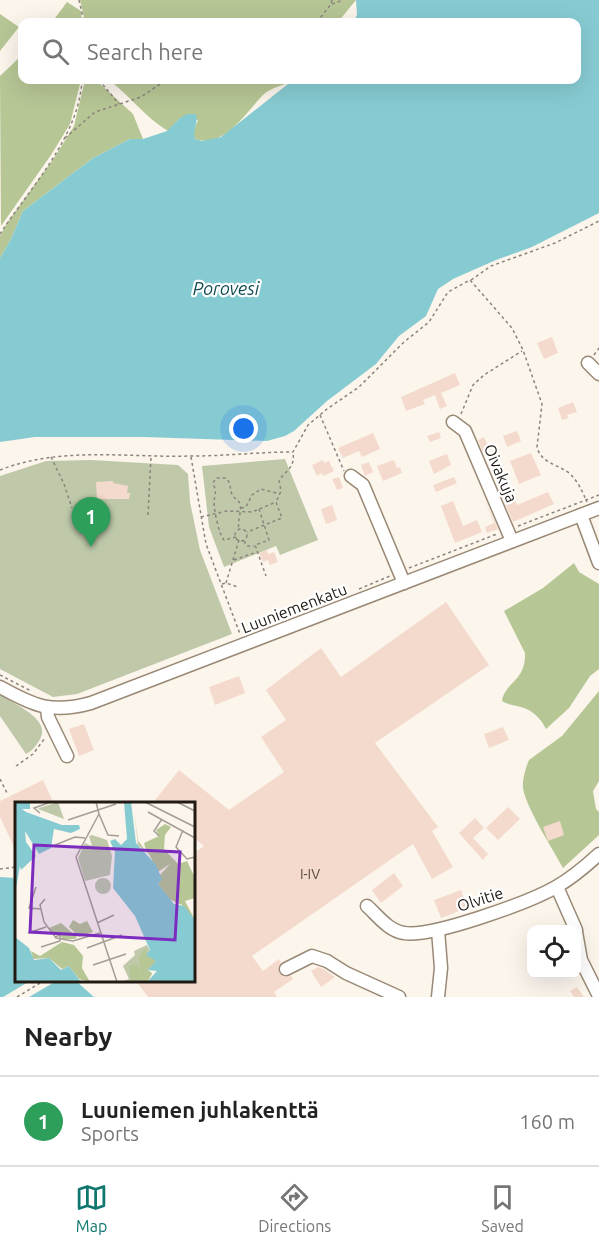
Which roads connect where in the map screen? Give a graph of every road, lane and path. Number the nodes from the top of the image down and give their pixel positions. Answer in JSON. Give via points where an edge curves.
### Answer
{"nodes":[{"id":1,"x":79,"y":0,"type":"edge"},
{"id":2,"x":332,"y":0,"type":"edge"},
{"id":3,"x":343,"y":0,"type":"edge"},
{"id":4,"x":331,"y":4,"type":"junction"},
{"id":5,"x":83,"y":18,"type":"edge"},
{"id":6,"x":320,"y":18,"type":"edge"},
{"id":7,"x":81,"y":84,"type":"edge"},
{"id":8,"x":102,"y":84,"type":"edge"},
{"id":9,"x":160,"y":84,"type":"edge"},
{"id":10,"x":119,"y":104,"type":"junction"},
{"id":11,"x":64,"y":139,"type":"junction"},
{"id":12,"x":599,"y":221,"type":"edge"},
{"id":13,"x":0,"y":234,"type":"edge"},
{"id":14,"x":470,"y":280,"type":"junction"},
{"id":15,"x":523,"y":350,"type":"junction"},
{"id":16,"x":588,"y":363,"type":"dead end"},
{"id":17,"x":599,"y":374,"type":"edge"},
{"id":18,"x":320,"y":415,"type":"junction"},
{"id":19,"x":453,"y":422,"type":"joint"},
{"id":20,"x":293,"y":452,"type":"junction"},
{"id":21,"x":151,"y":456,"type":"junction"},
{"id":22,"x":191,"y":456,"type":"junction"},
{"id":23,"x":51,"y":457,"type":"junction"},
{"id":24,"x":0,"y":470,"type":"edge"},
{"id":25,"x":351,"y":476,"type":"joint"},
{"id":26,"x":280,"y":494,"type":"junction"},
{"id":27,"x":584,"y":495,"type":"dead end"},
{"id":28,"x":599,"y":495,"type":"edge"},
{"id":29,"x":276,"y":502,"type":"junction"},
{"id":30,"x":72,"y":508,"type":"dead end"},
{"id":31,"x":240,"y":508,"type":"junction"},
{"id":32,"x":599,"y":508,"type":"edge"},
{"id":33,"x":259,"y":509,"type":"junction"},
{"id":34,"x":239,"y":512,"type":"junction"},
{"id":35,"x":217,"y":514,"type":"junction"},
{"id":36,"x":148,"y":515,"type":"dead end"},
{"id":37,"x":581,"y":515,"type":"junction"},
{"id":38,"x":200,"y":517,"type":"junction"},
{"id":39,"x":265,"y":525,"type":"junction"},
{"id":40,"x":239,"y":529,"type":"junction"},
{"id":41,"x":247,"y":532,"type":"junction"},
{"id":42,"x":509,"y":536,"type":"junction"},
{"id":43,"x":236,"y":537,"type":"junction"},
{"id":44,"x":239,"y":540,"type":"junction"},
{"id":45,"x":244,"y":540,"type":"junction"},
{"id":46,"x":255,"y":545,"type":"junction"},
{"id":47,"x":257,"y":552,"type":"junction"},
{"id":48,"x":233,"y":561,"type":"junction"},
{"id":49,"x":599,"y":563,"type":"edge"},
{"id":50,"x":266,"y":576,"type":"dead end"},
{"id":51,"x":402,"y":578,"type":"junction"},
{"id":52,"x":226,"y":583,"type":"junction"},
{"id":53,"x":221,"y":585,"type":"junction"},
{"id":54,"x":238,"y":587,"type":"dead end"},
{"id":55,"x":352,"y":591,"type":"dead end"},
{"id":56,"x":247,"y":633,"type":"dead end"},
{"id":57,"x":0,"y":675,"type":"edge"},
{"id":58,"x":0,"y":687,"type":"edge"},
{"id":59,"x":33,"y":692,"type":"dead end"},
{"id":60,"x":47,"y":708,"type":"junction"},
{"id":61,"x":53,"y":728,"type":"junction"},
{"id":62,"x":67,"y":756,"type":"dead end"},
{"id":63,"x":16,"y":766,"type":"dead end"},
{"id":64,"x":0,"y":778,"type":"edge"},
{"id":65,"x":7,"y":793,"type":"dead end"},
{"id":66,"x":599,"y":854,"type":"edge"},
{"id":67,"x":15,"y":867,"type":"edge"},
{"id":68,"x":0,"y":869,"type":"edge"},
{"id":69,"x":557,"y":887,"type":"junction"},
{"id":70,"x":368,"y":906,"type":"dead end"},
{"id":71,"x":573,"y":925,"type":"edge"},
{"id":72,"x":438,"y":930,"type":"junction"},
{"id":73,"x":581,"y":960,"type":"edge"},
{"id":74,"x":286,"y":969,"type":"dead end"},
{"id":75,"x":43,"y":982,"type":"edge"},
{"id":76,"x":599,"y":996,"type":"edge"},
{"id":77,"x":17,"y":997,"type":"edge"},
{"id":78,"x":399,"y":997,"type":"edge"},
{"id":79,"x":438,"y":997,"type":"edge"}],
"edges":[{"from":1,"to":5,"type":"path"},
{"from":2,"to":4,"type":"path"},
{"from":3,"to":4,"type":"path"},
{"from":4,"to":6,"type":"path"},
{"from":7,"to":11,"type":"path","via":[[75,117]]},
{"from":8,"to":10,"type":"path"},
{"from":9,"to":10,"type":"path","via":[[141,97]]},
{"from":10,"to":11,"type":"path","via":[[95,112]]},
{"from":11,"to":13,"type":"path"},
{"from":12,"to":14,"type":"path","via":[[555,243],[491,266]]},
{"from":14,"to":15,"type":"path","via":[[512,328]]},
{"from":14,"to":18,"type":"path","via":[[448,292],[429,322],[359,387]]},
{"from":15,"to":19,"type":"path","via":[[473,385]]},
{"from":15,"to":27,"type":"path","via":[[542,404],[539,453],[567,471]]},
{"from":16,"to":17,"type":"street"},
{"from":18,"to":20,"type":"path","via":[[302,434]]},
{"from":18,"to":25,"type":"path","via":[[345,473]]},
{"from":19,"to":42,"type":"street","name":"Oivakuja","via":[[465,431]]},
{"from":20,"to":22,"type":"path"},
{"from":20,"to":26,"type":"path","via":[[291,468],[279,480]]},
{"from":21,"to":22,"type":"path"},
{"from":21,"to":23,"type":"path"},
{"from":21,"to":36,"type":"path"},
{"from":22,"to":38,"type":"path"},
{"from":23,"to":24,"type":"path"},
{"from":23,"to":30,"type":"path"},
{"from":25,"to":51,"type":"street","via":[[363,485]]},
{"from":26,"to":29,"type":"path"},
{"from":26,"to":31,"type":"path","via":[[261,489],[252,495],[246,507]]},
{"from":28,"to":42,"type":"path"},
{"from":29,"to":33,"type":"path"},
{"from":29,"to":39,"type":"path","via":[[282,518]]},
{"from":31,"to":34,"type":"path"},
{"from":31,"to":35,"type":"path","via":[[229,480],[220,477],[213,483]]},
{"from":32,"to":37,"type":"street","name":"Luuniemenkatu"},
{"from":33,"to":34,"type":"path"},
{"from":33,"to":39,"type":"path"},
{"from":34,"to":35,"type":"path"},
{"from":34,"to":40,"type":"path"},
{"from":35,"to":38,"type":"path"},
{"from":35,"to":43,"type":"path","via":[[221,538]]},
{"from":37,"to":42,"type":"street","name":"Luuniemenkatu"},
{"from":37,"to":49,"type":"street"},
{"from":38,"to":53,"type":"path"},
{"from":39,"to":41,"type":"path"},
{"from":39,"to":46,"type":"path","via":[[269,540]]},
{"from":40,"to":41,"type":"path"},
{"from":40,"to":43,"type":"path"},
{"from":41,"to":45,"type":"path"},
{"from":42,"to":51,"type":"street","name":"Luuniemenkatu"},
{"from":42,"to":51,"type":"path"},
{"from":43,"to":44,"type":"path"},
{"from":44,"to":45,"type":"path"},
{"from":44,"to":48,"type":"path"},
{"from":45,"to":46,"type":"path","via":[[247,546]]},
{"from":46,"to":47,"type":"path"},
{"from":47,"to":48,"type":"path"},
{"from":47,"to":50,"type":"path"},
{"from":48,"to":52,"type":"path"},
{"from":51,"to":55,"type":"path"},
{"from":51,"to":60,"type":"street","name":"Luuniemenkatu","via":[[91,703]]},
{"from":52,"to":53,"type":"path"},
{"from":52,"to":54,"type":"path"},
{"from":53,"to":56,"type":"path","via":[[241,635]]},
{"from":57,"to":59,"type":"path"},
{"from":58,"to":60,"type":"street","name":"Luuniemenkatu"},
{"from":60,"to":61,"type":"street"},
{"from":61,"to":62,"type":"street"},
{"from":61,"to":63,"type":"path","via":[[33,754]]},
{"from":64,"to":65,"type":"path"},
{"from":66,"to":69,"type":"street","name":"Olvitie"},
{"from":67,"to":68,"type":"path"},
{"from":69,"to":71,"type":"street"},
{"from":69,"to":72,"type":"street","name":"Olvitie"},
{"from":70,"to":72,"type":"street","name":"Olvitie","via":[[402,933]]},
{"from":72,"to":79,"type":"street"},
{"from":73,"to":76,"type":"street"},
{"from":74,"to":78,"type":"street","via":[[312,956]]},
{"from":75,"to":77,"type":"path"}]}
